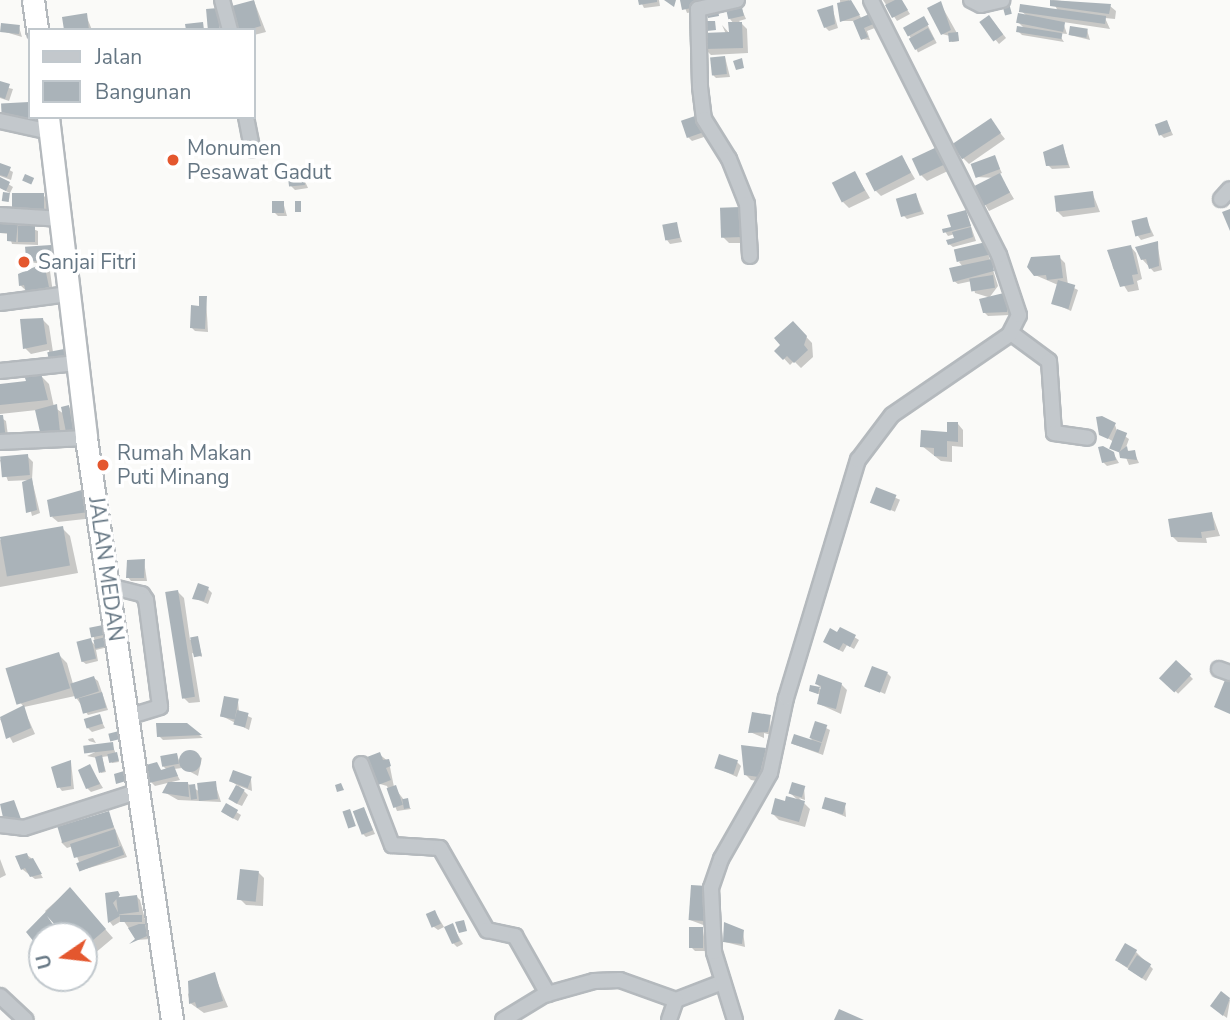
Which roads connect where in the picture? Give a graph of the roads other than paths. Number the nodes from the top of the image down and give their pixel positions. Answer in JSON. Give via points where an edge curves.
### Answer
{"nodes":[{"id":1,"x":33,"y":0,"type":"edge"},
{"id":2,"x":222,"y":0,"type":"edge"},
{"id":3,"x":737,"y":0,"type":"edge"},
{"id":4,"x":871,"y":0,"type":"edge"},
{"id":5,"x":971,"y":0,"type":"edge"},
{"id":6,"x":1002,"y":0,"type":"edge"},
{"id":7,"x":37,"y":28,"type":"edge"},
{"id":8,"x":229,"y":28,"type":"edge"},
{"id":9,"x":246,"y":119,"type":"edge"},
{"id":10,"x":0,"y":121,"type":"edge"},
{"id":11,"x":49,"y":125,"type":"edge"},
{"id":12,"x":252,"y":149,"type":"dead end"},
{"id":13,"x":0,"y":215,"type":"edge"},
{"id":14,"x":61,"y":219,"type":"junction"},
{"id":15,"x":750,"y":256,"type":"dead end"},
{"id":16,"x":68,"y":294,"type":"junction"},
{"id":17,"x":0,"y":303,"type":"edge"},
{"id":18,"x":1011,"y":333,"type":"junction"},
{"id":19,"x":77,"y":363,"type":"junction"},
{"id":20,"x":0,"y":371,"type":"edge"},
{"id":21,"x":86,"y":438,"type":"junction"},
{"id":22,"x":1088,"y":438,"type":"dead end"},
{"id":23,"x":0,"y":442,"type":"edge"},
{"id":24,"x":109,"y":586,"type":"junction"},
{"id":25,"x":128,"y":717,"type":"junction"},
{"id":26,"x":361,"y":764,"type":"dead end"},
{"id":27,"x":139,"y":791,"type":"junction"},
{"id":28,"x":0,"y":825,"type":"edge"},
{"id":29,"x":723,"y":982,"type":"junction"},
{"id":30,"x":548,"y":994,"type":"junction"},
{"id":31,"x":0,"y":996,"type":"edge"},
{"id":32,"x":676,"y":1000,"type":"junction"},
{"id":33,"x":26,"y":1020,"type":"edge"},
{"id":34,"x":172,"y":1020,"type":"edge"},
{"id":35,"x":503,"y":1020,"type":"edge"},
{"id":36,"x":669,"y":1020,"type":"edge"},
{"id":37,"x":734,"y":1020,"type":"edge"}],
"edges":[{"from":1,"to":7,"type":"highway"},
{"from":2,"to":8,"type":"street"},
{"from":3,"to":15,"type":"street","via":[[698,9],[700,87],[704,119],[729,159],[747,204]]},
{"from":4,"to":18,"type":"street","via":[[999,255],[1019,307]]},
{"from":5,"to":6,"type":"street","via":[[981,5]]},
{"from":9,"to":12,"type":"street"},
{"from":10,"to":11,"type":"street"},
{"from":11,"to":14,"type":"highway","name":"JALAN MEDAN"},
{"from":13,"to":14,"type":"street"},
{"from":14,"to":16,"type":"highway","name":"JALAN MEDAN"},
{"from":16,"to":17,"type":"street"},
{"from":16,"to":19,"type":"highway","name":"JALAN MEDAN"},
{"from":18,"to":22,"type":"street","via":[[1049,361],[1053,430]]},
{"from":18,"to":29,"type":"street","via":[[892,415],[858,460],[789,686],[770,773],[715,872],[711,925]]},
{"from":19,"to":20,"type":"street"},
{"from":19,"to":21,"type":"highway","name":"JALAN MEDAN"},
{"from":21,"to":23,"type":"street"},
{"from":21,"to":24,"type":"highway","name":"JALAN MEDAN"},
{"from":24,"to":25,"type":"highway","name":"JALAN MEDAN"},
{"from":24,"to":25,"type":"street","via":[[142,594],[146,600],[160,707]]},
{"from":25,"to":27,"type":"highway","name":"JALAN MEDAN"},
{"from":26,"to":30,"type":"street","via":[[392,845],[440,848],[487,930],[516,936]]},
{"from":27,"to":28,"type":"street","via":[[24,828]]},
{"from":27,"to":34,"type":"highway","name":"JALAN MEDAN"},
{"from":29,"to":32,"type":"street"},
{"from":29,"to":37,"type":"street"},
{"from":30,"to":32,"type":"street","via":[[594,981],[620,980]]},
{"from":30,"to":35,"type":"street"},
{"from":31,"to":33,"type":"street"},
{"from":32,"to":36,"type":"street"}]}
